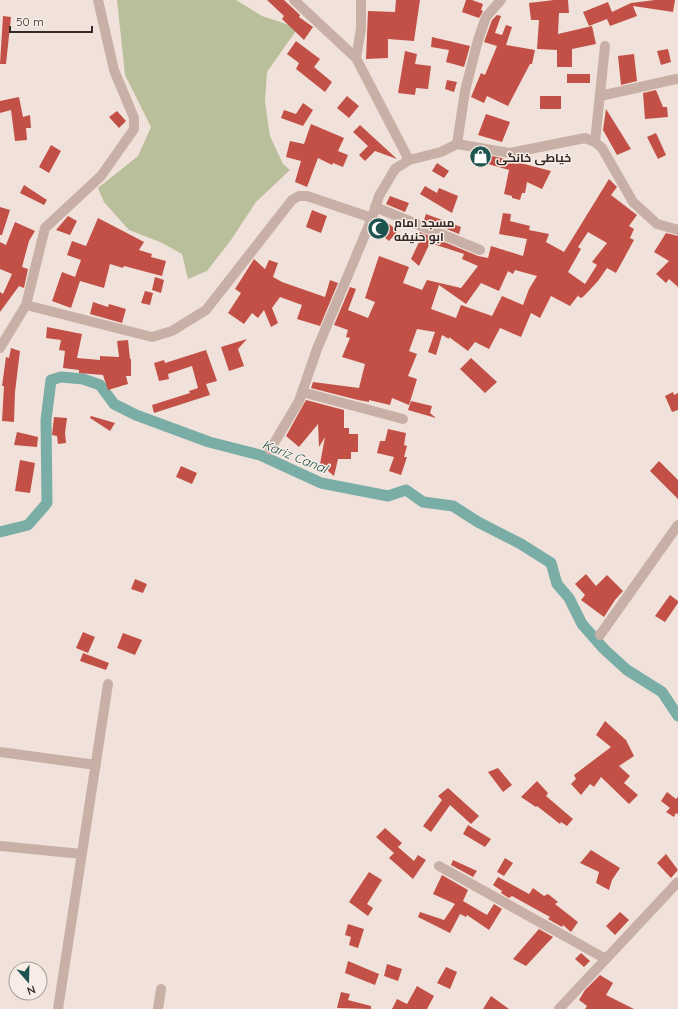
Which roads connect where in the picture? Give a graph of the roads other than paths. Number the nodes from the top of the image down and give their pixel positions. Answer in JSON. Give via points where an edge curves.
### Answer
{"nodes":[{"id":1,"x":98,"y":0,"type":"edge"},
{"id":2,"x":294,"y":0,"type":"edge"},
{"id":3,"x":361,"y":0,"type":"edge"},
{"id":4,"x":501,"y":0,"type":"edge"},
{"id":5,"x":605,"y":46,"type":"dead end"},
{"id":6,"x":356,"y":58,"type":"junction"},
{"id":7,"x":676,"y":78,"type":"dead end"},
{"id":8,"x":600,"y":96,"type":"junction"},
{"id":9,"x":595,"y":142,"type":"junction"},
{"id":10,"x":457,"y":144,"type":"junction"},
{"id":11,"x":408,"y":160,"type":"junction"},
{"id":12,"x":375,"y":207,"type":"junction"},
{"id":13,"x":372,"y":218,"type":"junction"},
{"id":14,"x":678,"y":230,"type":"edge"},
{"id":15,"x":480,"y":250,"type":"dead end"},
{"id":16,"x":26,"y":305,"type":"junction"},
{"id":17,"x":0,"y":348,"type":"edge"},
{"id":18,"x":302,"y":392,"type":"junction"},
{"id":19,"x":403,"y":419,"type":"dead end"},
{"id":20,"x":270,"y":450,"type":"dead end"},
{"id":21,"x":678,"y":525,"type":"edge"},
{"id":22,"x":600,"y":635,"type":"dead end"},
{"id":23,"x":108,"y":684,"type":"dead end"},
{"id":24,"x":0,"y":752,"type":"edge"},
{"id":25,"x":96,"y":765,"type":"junction"},
{"id":26,"x":0,"y":846,"type":"edge"},
{"id":27,"x":82,"y":854,"type":"junction"},
{"id":28,"x":439,"y":866,"type":"dead end"},
{"id":29,"x":678,"y":882,"type":"edge"},
{"id":30,"x":606,"y":959,"type":"junction"},
{"id":31,"x":161,"y":989,"type":"dead end"},
{"id":32,"x":58,"y":1009,"type":"edge"},
{"id":33,"x":158,"y":1009,"type":"edge"},
{"id":34,"x":559,"y":1009,"type":"edge"}],
"edges":[{"from":1,"to":16,"type":"street","via":[[114,70],[134,118],[134,130],[101,176],[45,228]]},
{"from":2,"to":6,"type":"street"},
{"from":3,"to":6,"type":"street","via":[[361,30]]},
{"from":4,"to":10,"type":"street","via":[[486,17],[478,40],[465,91]]},
{"from":5,"to":8,"type":"street"},
{"from":6,"to":11,"type":"street"},
{"from":7,"to":8,"type":"street"},
{"from":8,"to":9,"type":"street"},
{"from":9,"to":10,"type":"street","via":[[584,138],[510,153]]},
{"from":9,"to":14,"type":"street","via":[[602,148],[633,202],[657,224]]},
{"from":10,"to":11,"type":"street","via":[[440,152]]},
{"from":11,"to":12,"type":"street","via":[[395,169]]},
{"from":12,"to":13,"type":"street"},
{"from":12,"to":15,"type":"street"},
{"from":13,"to":16,"type":"street","via":[[307,196],[299,196],[292,200],[206,310],[172,331],[152,337]]},
{"from":13,"to":18,"type":"street","via":[[317,349]]},
{"from":16,"to":17,"type":"street"},
{"from":18,"to":19,"type":"street"},
{"from":18,"to":20,"type":"street"},
{"from":21,"to":22,"type":"street"},
{"from":23,"to":25,"type":"street"},
{"from":24,"to":25,"type":"street"},
{"from":25,"to":27,"type":"street"},
{"from":26,"to":27,"type":"street"},
{"from":27,"to":32,"type":"street"},
{"from":28,"to":30,"type":"street"},
{"from":29,"to":30,"type":"street"},
{"from":30,"to":34,"type":"street"},
{"from":31,"to":33,"type":"street"}]}
